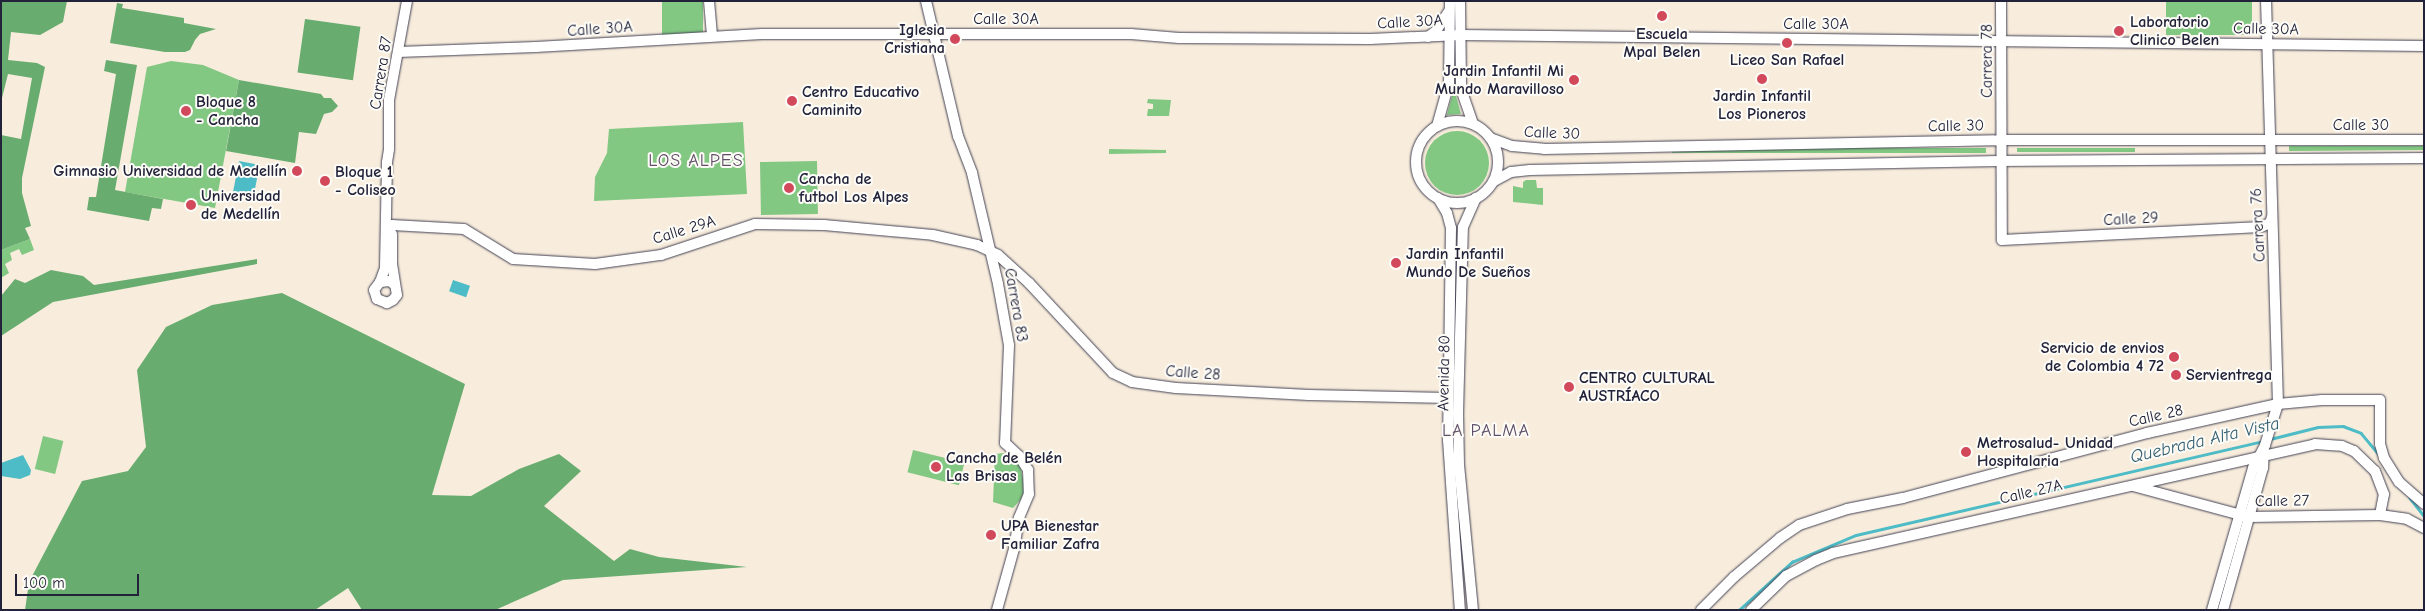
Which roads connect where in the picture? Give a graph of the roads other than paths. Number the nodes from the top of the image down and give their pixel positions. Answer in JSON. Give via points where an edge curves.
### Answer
{"nodes":[{"id":1,"x":407,"y":1,"type":"edge"},
{"id":2,"x":709,"y":1,"type":"edge"},
{"id":3,"x":926,"y":1,"type":"edge"},
{"id":4,"x":1460,"y":1,"type":"edge"},
{"id":5,"x":2002,"y":1,"type":"edge"},
{"id":6,"x":2266,"y":1,"type":"edge"},
{"id":7,"x":1450,"y":6,"type":"edge"},
{"id":8,"x":933,"y":34,"type":"junction"},
{"id":9,"x":1455,"y":35,"type":"junction"},
{"id":10,"x":712,"y":36,"type":"junction"},
{"id":11,"x":1428,"y":37,"type":"junction"},
{"id":12,"x":2002,"y":41,"type":"junction"},
{"id":13,"x":2266,"y":44,"type":"junction"},
{"id":14,"x":2424,"y":46,"type":"edge"},
{"id":15,"x":398,"y":52,"type":"junction"},
{"id":16,"x":1473,"y":124,"type":"junction"},
{"id":17,"x":1437,"y":126,"type":"junction"},
{"id":18,"x":1490,"y":138,"type":"junction"},
{"id":19,"x":2002,"y":140,"type":"junction"},
{"id":20,"x":2268,"y":140,"type":"junction"},
{"id":21,"x":2424,"y":140,"type":"edge"},
{"id":22,"x":389,"y":149,"type":"junction"},
{"id":23,"x":2424,"y":158,"type":"edge"},
{"id":24,"x":2269,"y":159,"type":"junction"},
{"id":25,"x":2002,"y":161,"type":"junction"},
{"id":26,"x":1494,"y":181,"type":"junction"},
{"id":27,"x":1438,"y":198,"type":"junction"},
{"id":28,"x":1476,"y":198,"type":"junction"},
{"id":29,"x":2272,"y":217,"type":"junction"},
{"id":30,"x":392,"y":225,"type":"junction"},
{"id":31,"x":2261,"y":228,"type":"junction"},
{"id":32,"x":2273,"y":236,"type":"junction"},
{"id":33,"x":2002,"y":240,"type":"joint"},
{"id":34,"x":990,"y":250,"type":"junction"},
{"id":35,"x":380,"y":282,"type":"junction"},
{"id":36,"x":395,"y":285,"type":"junction"},
{"id":37,"x":1448,"y":398,"type":"junction"},
{"id":38,"x":2278,"y":404,"type":"junction"},
{"id":39,"x":2261,"y":456,"type":"junction"},
{"id":40,"x":2130,"y":485,"type":"junction"},
{"id":41,"x":2424,"y":504,"type":"edge"},
{"id":42,"x":2380,"y":515,"type":"junction"},
{"id":43,"x":2244,"y":516,"type":"junction"},
{"id":44,"x":2424,"y":528,"type":"edge"},
{"id":45,"x":997,"y":610,"type":"edge"},
{"id":46,"x":1460,"y":610,"type":"edge"},
{"id":47,"x":1473,"y":610,"type":"edge"},
{"id":48,"x":1701,"y":610,"type":"edge"},
{"id":49,"x":1751,"y":610,"type":"edge"},
{"id":50,"x":2212,"y":610,"type":"edge"},
{"id":51,"x":2223,"y":610,"type":"edge"}],
"edges":[{"from":1,"to":15,"type":"street","name":"Carrera 87"},
{"from":2,"to":10,"type":"street"},
{"from":3,"to":8,"type":"street","name":"Carrera 83"},
{"from":4,"to":9,"type":"street"},
{"from":5,"to":12,"type":"street","name":"Carrera 78"},
{"from":6,"to":13,"type":"street","name":"Carrera 76"},
{"from":7,"to":9,"type":"street"},
{"from":7,"to":11,"type":"street","via":[[1439,27]]},
{"from":8,"to":10,"type":"street","name":"Calle 30A"},
{"from":8,"to":11,"type":"street","name":"Calle 30A"},
{"from":8,"to":34,"type":"street","name":"Carrera 83"},
{"from":9,"to":11,"type":"street","name":"Calle 30A"},
{"from":9,"to":12,"type":"street","name":"Calle 30A"},
{"from":9,"to":16,"type":"street","via":[[1461,89]]},
{"from":9,"to":17,"type":"street","via":[[1449,83]]},
{"from":10,"to":15,"type":"street","name":"Calle 30A"},
{"from":12,"to":13,"type":"street","name":"Calle 30A"},
{"from":12,"to":19,"type":"street","name":"Carrera 78"},
{"from":13,"to":14,"type":"street","name":"Calle 30A"},
{"from":13,"to":20,"type":"street","name":"Carrera 76"},
{"from":15,"to":22,"type":"street","name":"Carrera 87","via":[[389,100]]},
{"from":16,"to":17,"type":"street","via":[[1455,121]]},
{"from":16,"to":18,"type":"street"},
{"from":17,"to":27,"type":"street","via":[[1420,144],[1416,163],[1420,180]]},
{"from":18,"to":19,"type":"street","name":"Calle 30","via":[[1512,146],[1544,149]]},
{"from":18,"to":26,"type":"street","via":[[1498,159]]},
{"from":19,"to":20,"type":"street","name":"Calle 30"},
{"from":19,"to":25,"type":"street","name":"Carrera 78"},
{"from":20,"to":21,"type":"street","name":"Calle 30"},
{"from":20,"to":24,"type":"street","name":"Carrera 76"},
{"from":22,"to":30,"type":"street","name":"Carrera 87","via":[[392,161]]},
{"from":22,"to":35,"type":"street","name":"Carrera 87","via":[[384,268]]},
{"from":23,"to":24,"type":"street","name":"Calle 30"},
{"from":24,"to":25,"type":"street","name":"Calle 30"},
{"from":24,"to":29,"type":"street","name":"Carrera 76"},
{"from":25,"to":26,"type":"street","name":"Calle 30","via":[[1530,170],[1511,172]]},
{"from":25,"to":33,"type":"street","name":"Carrera 78"},
{"from":26,"to":28,"type":"street"},
{"from":27,"to":28,"type":"street","via":[[1457,203]]},
{"from":27,"to":37,"type":"street","name":"Avenida 80","via":[[1451,228]]},
{"from":28,"to":47,"type":"street","name":"Avenida 80","via":[[1463,227],[1458,414],[1458,465]]},
{"from":29,"to":31,"type":"street","via":[[2270,223]]},
{"from":29,"to":32,"type":"street","name":"Carrera 76"},
{"from":30,"to":34,"type":"street","name":"Calle 29A","via":[[464,228],[513,259],[595,264],[661,254],[755,224],[899,231],[952,239]]},
{"from":30,"to":36,"type":"street","name":"Carrera 87"},
{"from":31,"to":32,"type":"street","via":[[2269,230]]},
{"from":31,"to":33,"type":"street","name":"Calle 29"},
{"from":32,"to":38,"type":"street","name":"Carrera 76"},
{"from":34,"to":37,"type":"street","name":"Calle 28","via":[[1021,275],[1113,373],[1132,382],[1176,388],[1309,395]]},
{"from":34,"to":45,"type":"street","name":"Carrera 83","via":[[1009,345],[1005,443],[1026,463],[1029,480],[1029,494],[1019,518]]},
{"from":35,"to":36,"type":"street","via":[[390,281]]},
{"from":35,"to":36,"type":"street","via":[[374,293],[383,303],[395,298]]},
{"from":37,"to":46,"type":"street","name":"Avenida 80","via":[[1450,481]]},
{"from":38,"to":39,"type":"street","name":"Carrera 76"},
{"from":38,"to":41,"type":"street","name":"Calle 28","via":[[2380,400],[2380,444],[2384,458],[2395,476]]},
{"from":38,"to":48,"type":"street","name":"Calle 28","via":[[2147,433],[1903,498],[1847,509],[1799,525],[1750,562]]},
{"from":39,"to":40,"type":"street","name":"Calle 27A"},
{"from":39,"to":42,"type":"street","name":"Calle 27A","via":[[2315,444],[2342,446],[2365,460],[2375,471],[2384,494]]},
{"from":39,"to":43,"type":"street","name":"Carrera 76"},
{"from":40,"to":43,"type":"street","name":"Calle 27"},
{"from":40,"to":49,"type":"street","name":"Calle 27A","via":[[1833,553],[1786,576]]},
{"from":42,"to":43,"type":"street","name":"Calle 27"},
{"from":42,"to":44,"type":"street","name":"Calle 27","via":[[2407,519]]},
{"from":43,"to":50,"type":"street","name":"Carrera 76"},
{"from":43,"to":51,"type":"street","name":"Carrera 76"}]}
